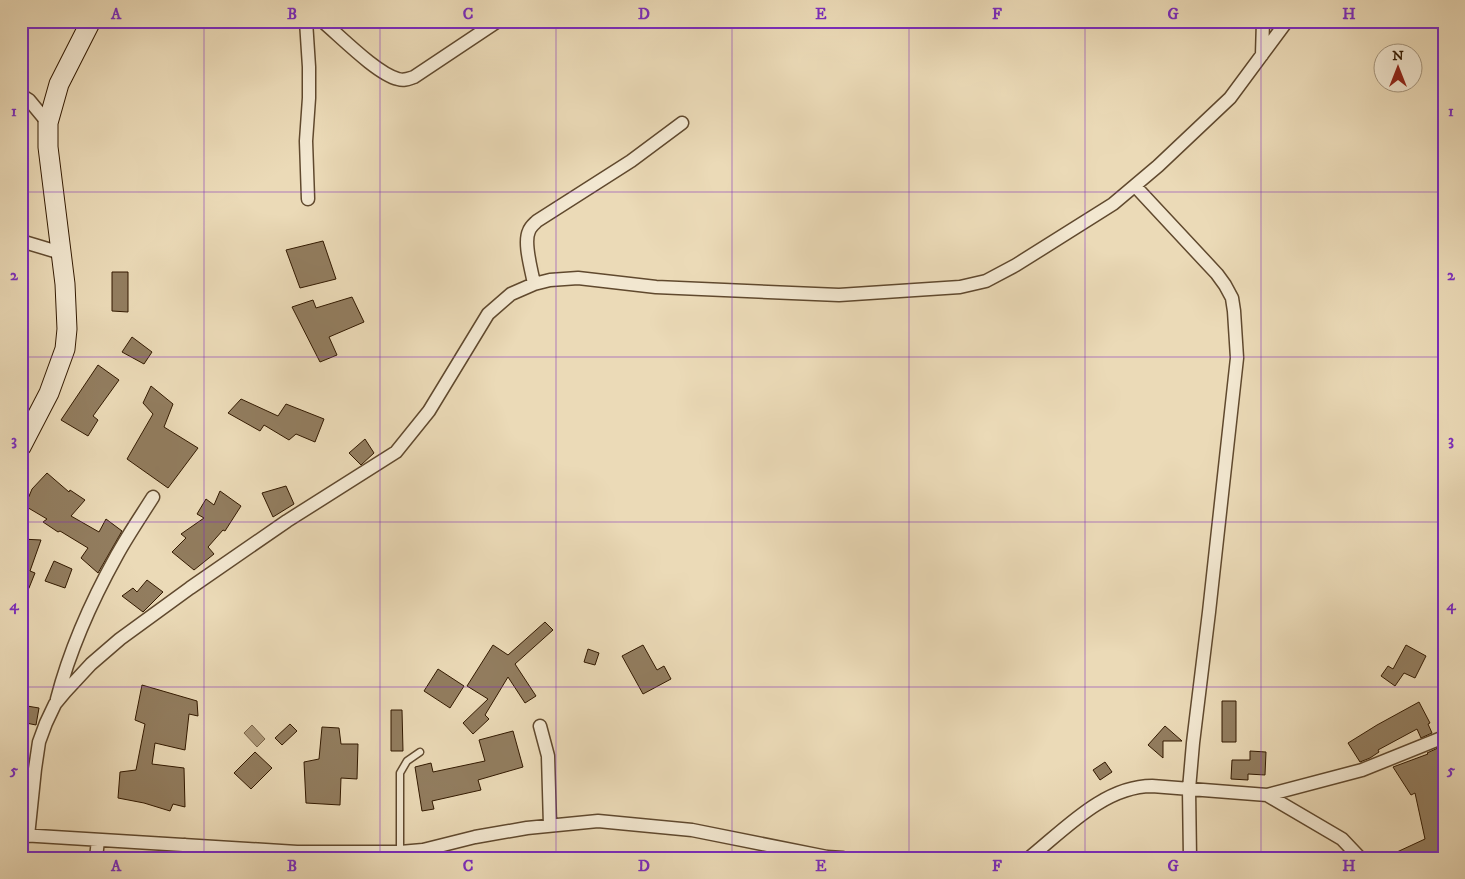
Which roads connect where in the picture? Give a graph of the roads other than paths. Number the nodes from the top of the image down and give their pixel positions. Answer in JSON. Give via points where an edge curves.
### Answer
{"nodes":[{"id":1,"x":91,"y":21,"type":"edge"},
{"id":2,"x":306,"y":21,"type":"edge"},
{"id":3,"x":322,"y":21,"type":"edge"},
{"id":4,"x":498,"y":21,"type":"edge"},
{"id":5,"x":1263,"y":21,"type":"edge"},
{"id":6,"x":1287,"y":21,"type":"edge"},
{"id":7,"x":1440,"y":21,"type":"edge"},
{"id":8,"x":1444,"y":26,"type":"edge"},
{"id":9,"x":1262,"y":55,"type":"junction"},
{"id":10,"x":21,"y":94,"type":"edge"},
{"id":11,"x":48,"y":123,"type":"junction"},
{"id":12,"x":682,"y":123,"type":"dead end"},
{"id":13,"x":1134,"y":186,"type":"junction"},
{"id":14,"x":308,"y":199,"type":"dead end"},
{"id":15,"x":21,"y":241,"type":"edge"},
{"id":16,"x":61,"y":253,"type":"junction"},
{"id":17,"x":534,"y":284,"type":"junction"},
{"id":18,"x":21,"y":446,"type":"edge"},
{"id":19,"x":153,"y":497,"type":"dead end"},
{"id":20,"x":55,"y":704,"type":"junction"},
{"id":21,"x":540,"y":726,"type":"dead end"},
{"id":22,"x":1444,"y":738,"type":"edge"},
{"id":23,"x":420,"y":752,"type":"dead end"},
{"id":24,"x":1189,"y":790,"type":"junction"},
{"id":25,"x":1267,"y":795,"type":"junction"},
{"id":26,"x":550,"y":824,"type":"junction"},
{"id":27,"x":24,"y":835,"type":"edge"},
{"id":28,"x":98,"y":840,"type":"junction"},
{"id":29,"x":185,"y":845,"type":"junction"},
{"id":30,"x":400,"y":852,"type":"junction"},
{"id":31,"x":427,"y":854,"type":"edge"},
{"id":32,"x":96,"y":858,"type":"edge"},
{"id":33,"x":182,"y":858,"type":"edge"},
{"id":34,"x":843,"y":858,"type":"edge"},
{"id":35,"x":1029,"y":858,"type":"edge"},
{"id":36,"x":1190,"y":858,"type":"edge"},
{"id":37,"x":1360,"y":858,"type":"edge"}],
"edges":[{"from":1,"to":11,"type":"main road","via":[[59,84]]},
{"from":2,"to":14,"type":"street"},
{"from":3,"to":4,"type":"street","via":[[384,72],[400,80],[414,77]]},
{"from":5,"to":9,"type":"street"},
{"from":6,"to":9,"type":"street"},
{"from":7,"to":8,"type":"street"},
{"from":9,"to":13,"type":"street","via":[[1230,98]]},
{"from":10,"to":11,"type":"street"},
{"from":11,"to":16,"type":"main road"},
{"from":12,"to":17,"type":"street","via":[[631,161],[537,221],[527,237]]},
{"from":13,"to":17,"type":"street","via":[[1113,204],[1016,266],[986,282],[960,287],[839,295],[656,287],[578,278]]},
{"from":13,"to":24,"type":"street","via":[[1217,274],[1232,298],[1234,311],[1237,358]]},
{"from":15,"to":16,"type":"street"},
{"from":16,"to":18,"type":"main road","via":[[67,308],[65,349],[48,393]]},
{"from":17,"to":20,"type":"street","via":[[511,294],[488,314],[429,411],[396,452],[242,551],[120,639],[91,664]]},
{"from":19,"to":20,"type":"street","via":[[117,555],[79,634]]},
{"from":20,"to":27,"type":"street","via":[[39,742]]},
{"from":21,"to":26,"type":"street","via":[[548,756]]},
{"from":22,"to":25,"type":"street","via":[[1362,770]]},
{"from":23,"to":30,"type":"lane","via":[[407,761],[400,773]]},
{"from":24,"to":25,"type":"street"},
{"from":24,"to":35,"type":"street","via":[[1139,786],[1123,791],[1081,814]]},
{"from":24,"to":36,"type":"street"},
{"from":25,"to":37,"type":"street","via":[[1342,839]]},
{"from":26,"to":31,"type":"street","via":[[475,838]]},
{"from":26,"to":34,"type":"street","via":[[598,821],[667,827]]},
{"from":27,"to":28,"type":"street"},
{"from":28,"to":29,"type":"street"},
{"from":28,"to":32,"type":"street"},
{"from":29,"to":30,"type":"street","via":[[297,852]]},
{"from":29,"to":33,"type":"street"},
{"from":30,"to":31,"type":"street"}]}
